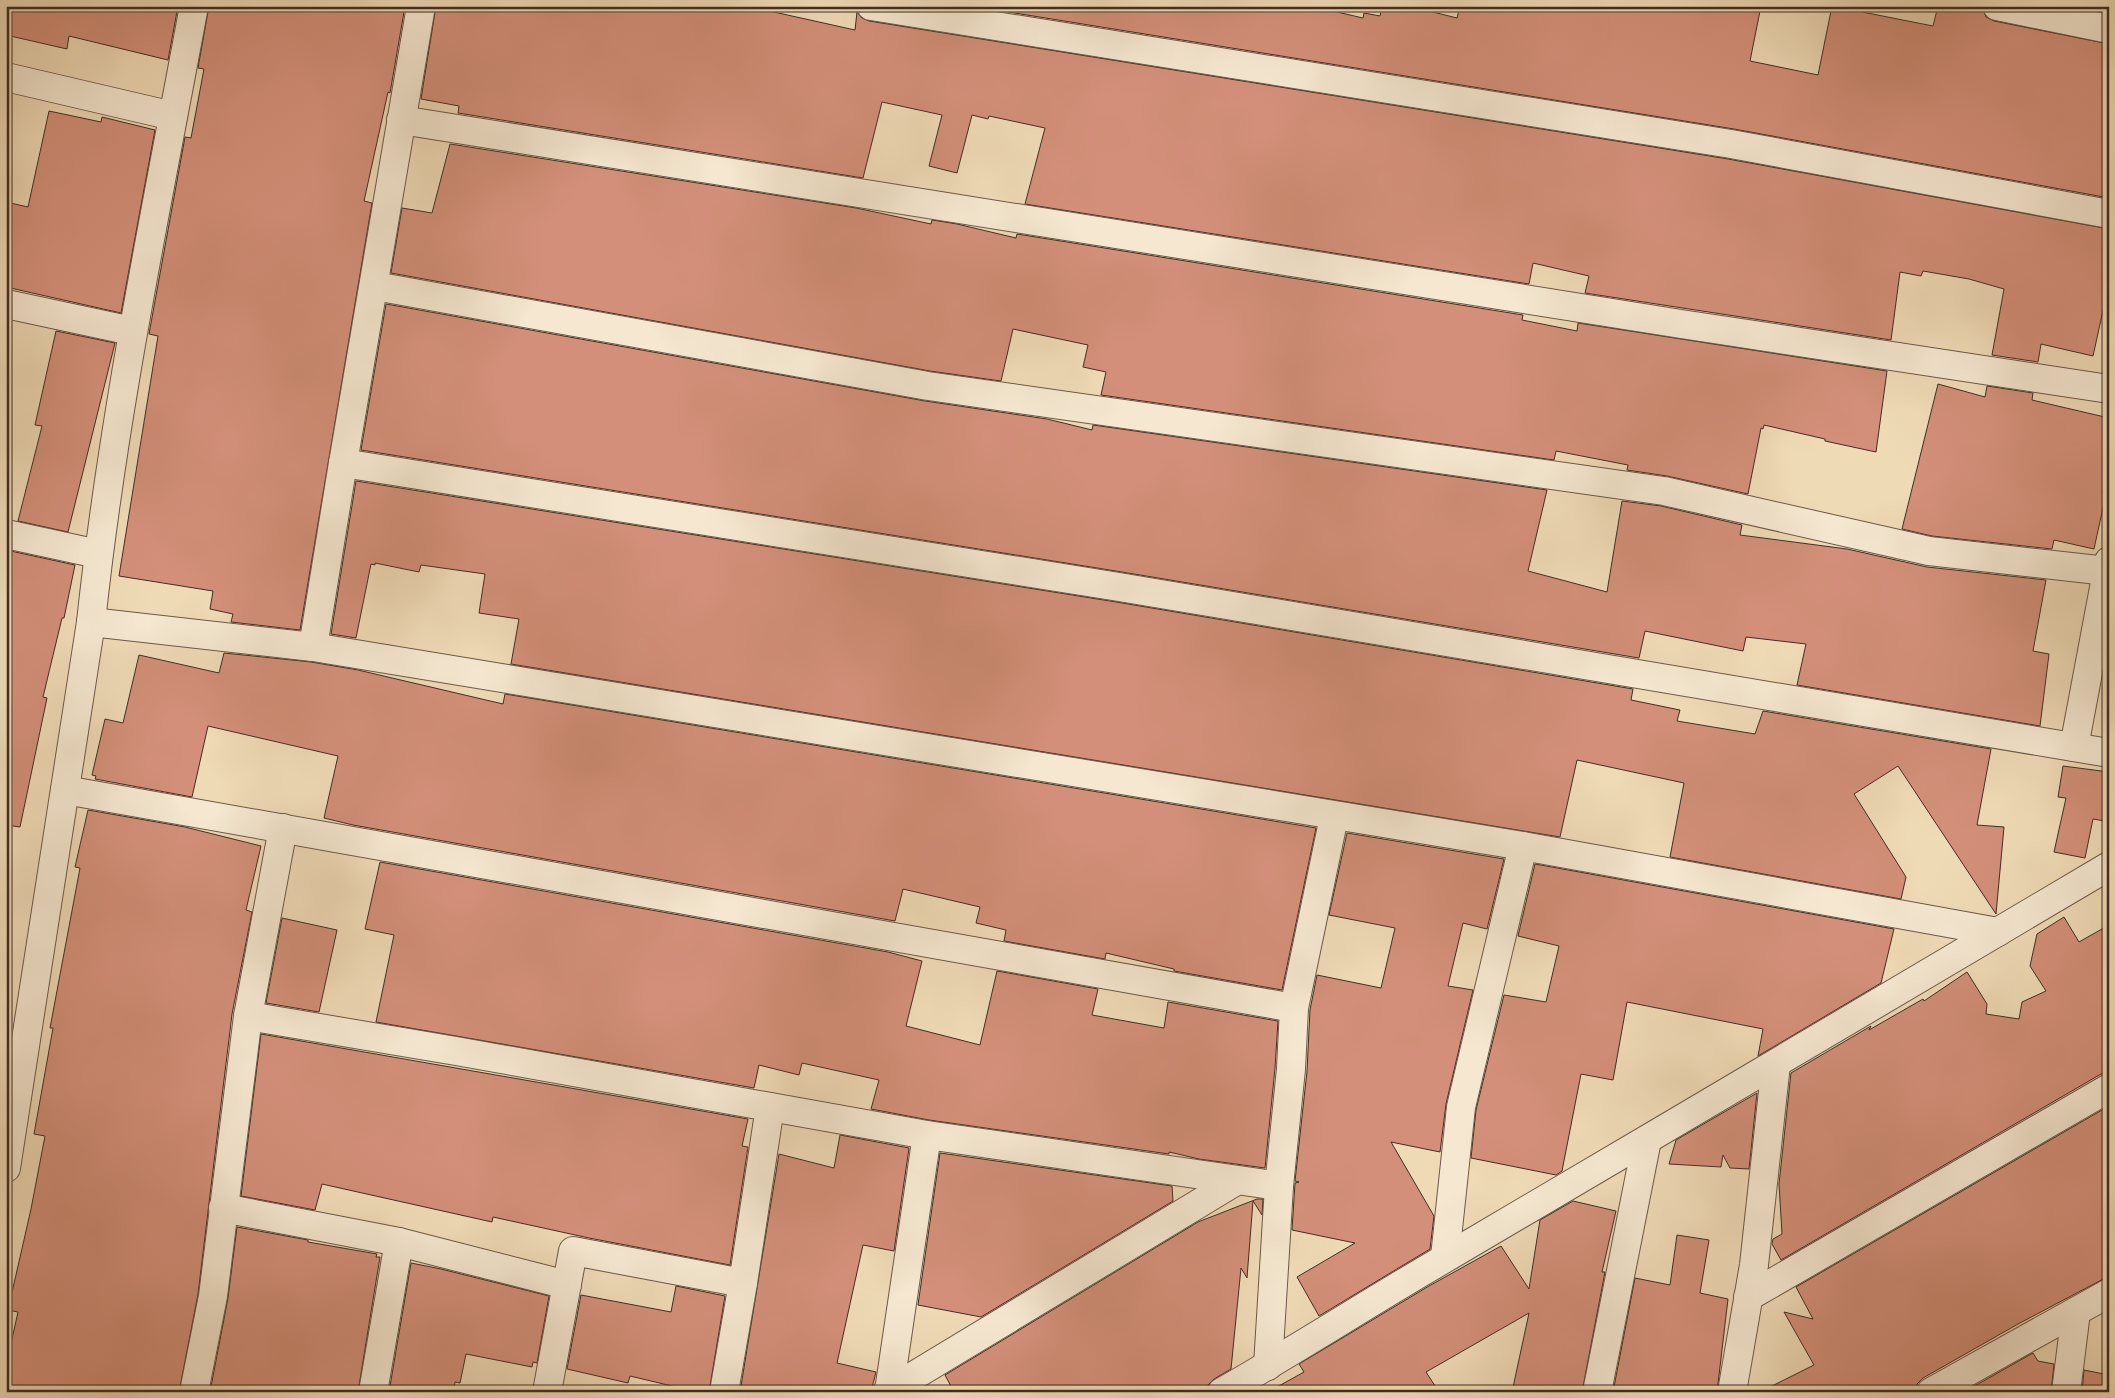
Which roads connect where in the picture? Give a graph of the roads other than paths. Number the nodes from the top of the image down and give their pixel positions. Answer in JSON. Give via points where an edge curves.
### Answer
{"nodes":[{"id":1,"x":194,"y":6,"type":"edge"},
{"id":2,"x":421,"y":6,"type":"edge"},
{"id":3,"x":872,"y":6,"type":"edge"},
{"id":4,"x":1996,"y":6,"type":"edge"},
{"id":5,"x":2029,"y":9,"type":"edge"},
{"id":6,"x":2109,"y":29,"type":"edge"},
{"id":7,"x":6,"y":77,"type":"edge"},
{"id":8,"x":173,"y":116,"type":"junction"},
{"id":9,"x":401,"y":120,"type":"junction"},
{"id":10,"x":2109,"y":214,"type":"edge"},
{"id":11,"x":374,"y":286,"type":"junction"},
{"id":12,"x":6,"y":304,"type":"edge"},
{"id":13,"x":132,"y":331,"type":"junction"},
{"id":14,"x":2109,"y":389,"type":"edge"},
{"id":15,"x":343,"y":463,"type":"junction"},
{"id":16,"x":6,"y":534,"type":"edge"},
{"id":17,"x":98,"y":554,"type":"junction"},
{"id":18,"x":2108,"y":566,"type":"edge"},
{"id":19,"x":91,"y":622,"type":"junction"},
{"id":20,"x":313,"y":647,"type":"junction"},
{"id":21,"x":2074,"y":748,"type":"junction"},
{"id":22,"x":2109,"y":754,"type":"edge"},
{"id":23,"x":65,"y":790,"type":"junction"},
{"id":24,"x":1334,"y":817,"type":"junction"},
{"id":25,"x":283,"y":828,"type":"junction"},
{"id":26,"x":1523,"y":846,"type":"junction"},
{"id":27,"x":2109,"y":866,"type":"edge"},
{"id":28,"x":1998,"y":932,"type":"junction"},
{"id":29,"x":1294,"y":1008,"type":"junction"},
{"id":30,"x":248,"y":1016,"type":"junction"},
{"id":31,"x":1776,"y":1064,"type":"junction"},
{"id":32,"x":2109,"y":1088,"type":"edge"},
{"id":33,"x":770,"y":1107,"type":"junction"},
{"id":34,"x":928,"y":1135,"type":"junction"},
{"id":35,"x":1647,"y":1140,"type":"junction"},
{"id":36,"x":6,"y":1168,"type":"edge"},
{"id":37,"x":1236,"y":1181,"type":"junction"},
{"id":38,"x":1279,"y":1186,"type":"junction"},
{"id":39,"x":223,"y":1208,"type":"junction"},
{"id":40,"x":399,"y":1242,"type":"junction"},
{"id":41,"x":1445,"y":1258,"type":"junction"},
{"id":42,"x":743,"y":1283,"type":"junction"},
{"id":43,"x":567,"y":1285,"type":"junction"},
{"id":44,"x":2109,"y":1293,"type":"edge"},
{"id":45,"x":1748,"y":1297,"type":"junction"},
{"id":46,"x":2076,"y":1312,"type":"junction"},
{"id":47,"x":1268,"y":1366,"type":"junction"},
{"id":48,"x":888,"y":1391,"type":"edge"},
{"id":49,"x":194,"y":1392,"type":"edge"},
{"id":50,"x":373,"y":1392,"type":"edge"},
{"id":51,"x":546,"y":1392,"type":"edge"},
{"id":52,"x":724,"y":1392,"type":"edge"},
{"id":53,"x":1222,"y":1392,"type":"edge"},
{"id":54,"x":1597,"y":1392,"type":"edge"},
{"id":55,"x":1732,"y":1392,"type":"edge"},
{"id":56,"x":1931,"y":1392,"type":"edge"},
{"id":57,"x":2066,"y":1392,"type":"edge"}],
"edges":[{"from":1,"to":8,"type":"street"},
{"from":2,"to":9,"type":"street"},
{"from":3,"to":10,"type":"street","via":[[1731,144]]},
{"from":4,"to":5,"type":"street"},
{"from":5,"to":6,"type":"street"},
{"from":7,"to":8,"type":"street"},
{"from":8,"to":13,"type":"street"},
{"from":9,"to":11,"type":"street"},
{"from":9,"to":14,"type":"street"},
{"from":11,"to":15,"type":"street"},
{"from":11,"to":18,"type":"street","via":[[928,386],[1664,491],[1929,550]]},
{"from":12,"to":13,"type":"street"},
{"from":13,"to":17,"type":"street"},
{"from":15,"to":20,"type":"street"},
{"from":15,"to":21,"type":"street","via":[[1188,598]]},
{"from":16,"to":17,"type":"street"},
{"from":17,"to":19,"type":"street"},
{"from":18,"to":21,"type":"street"},
{"from":19,"to":20,"type":"street"},
{"from":19,"to":23,"type":"street"},
{"from":20,"to":24,"type":"street"},
{"from":21,"to":22,"type":"street"},
{"from":23,"to":25,"type":"street"},
{"from":23,"to":36,"type":"street"},
{"from":24,"to":26,"type":"street"},
{"from":24,"to":29,"type":"street"},
{"from":25,"to":29,"type":"street"},
{"from":25,"to":30,"type":"street"},
{"from":26,"to":28,"type":"street"},
{"from":26,"to":41,"type":"street","via":[[1461,1107]]},
{"from":27,"to":28,"type":"street"},
{"from":28,"to":31,"type":"street"},
{"from":29,"to":38,"type":"street"},
{"from":30,"to":33,"type":"street"},
{"from":30,"to":39,"type":"street"},
{"from":31,"to":35,"type":"street"},
{"from":31,"to":45,"type":"street"},
{"from":32,"to":45,"type":"street"},
{"from":33,"to":34,"type":"street"},
{"from":33,"to":42,"type":"street"},
{"from":34,"to":37,"type":"street"},
{"from":34,"to":48,"type":"street"},
{"from":35,"to":41,"type":"street"},
{"from":35,"to":54,"type":"street"},
{"from":37,"to":38,"type":"street"},
{"from":37,"to":48,"type":"street"},
{"from":38,"to":47,"type":"street"},
{"from":39,"to":40,"type":"street"},
{"from":39,"to":49,"type":"street","via":[[213,1296]]},
{"from":40,"to":43,"type":"street"},
{"from":40,"to":50,"type":"street"},
{"from":41,"to":47,"type":"street"},
{"from":42,"to":43,"type":"street","via":[[573,1250]]},
{"from":42,"to":52,"type":"street"},
{"from":43,"to":51,"type":"street"},
{"from":44,"to":46,"type":"street"},
{"from":45,"to":55,"type":"street"},
{"from":46,"to":56,"type":"street"},
{"from":46,"to":57,"type":"street"},
{"from":47,"to":53,"type":"street"}]}
